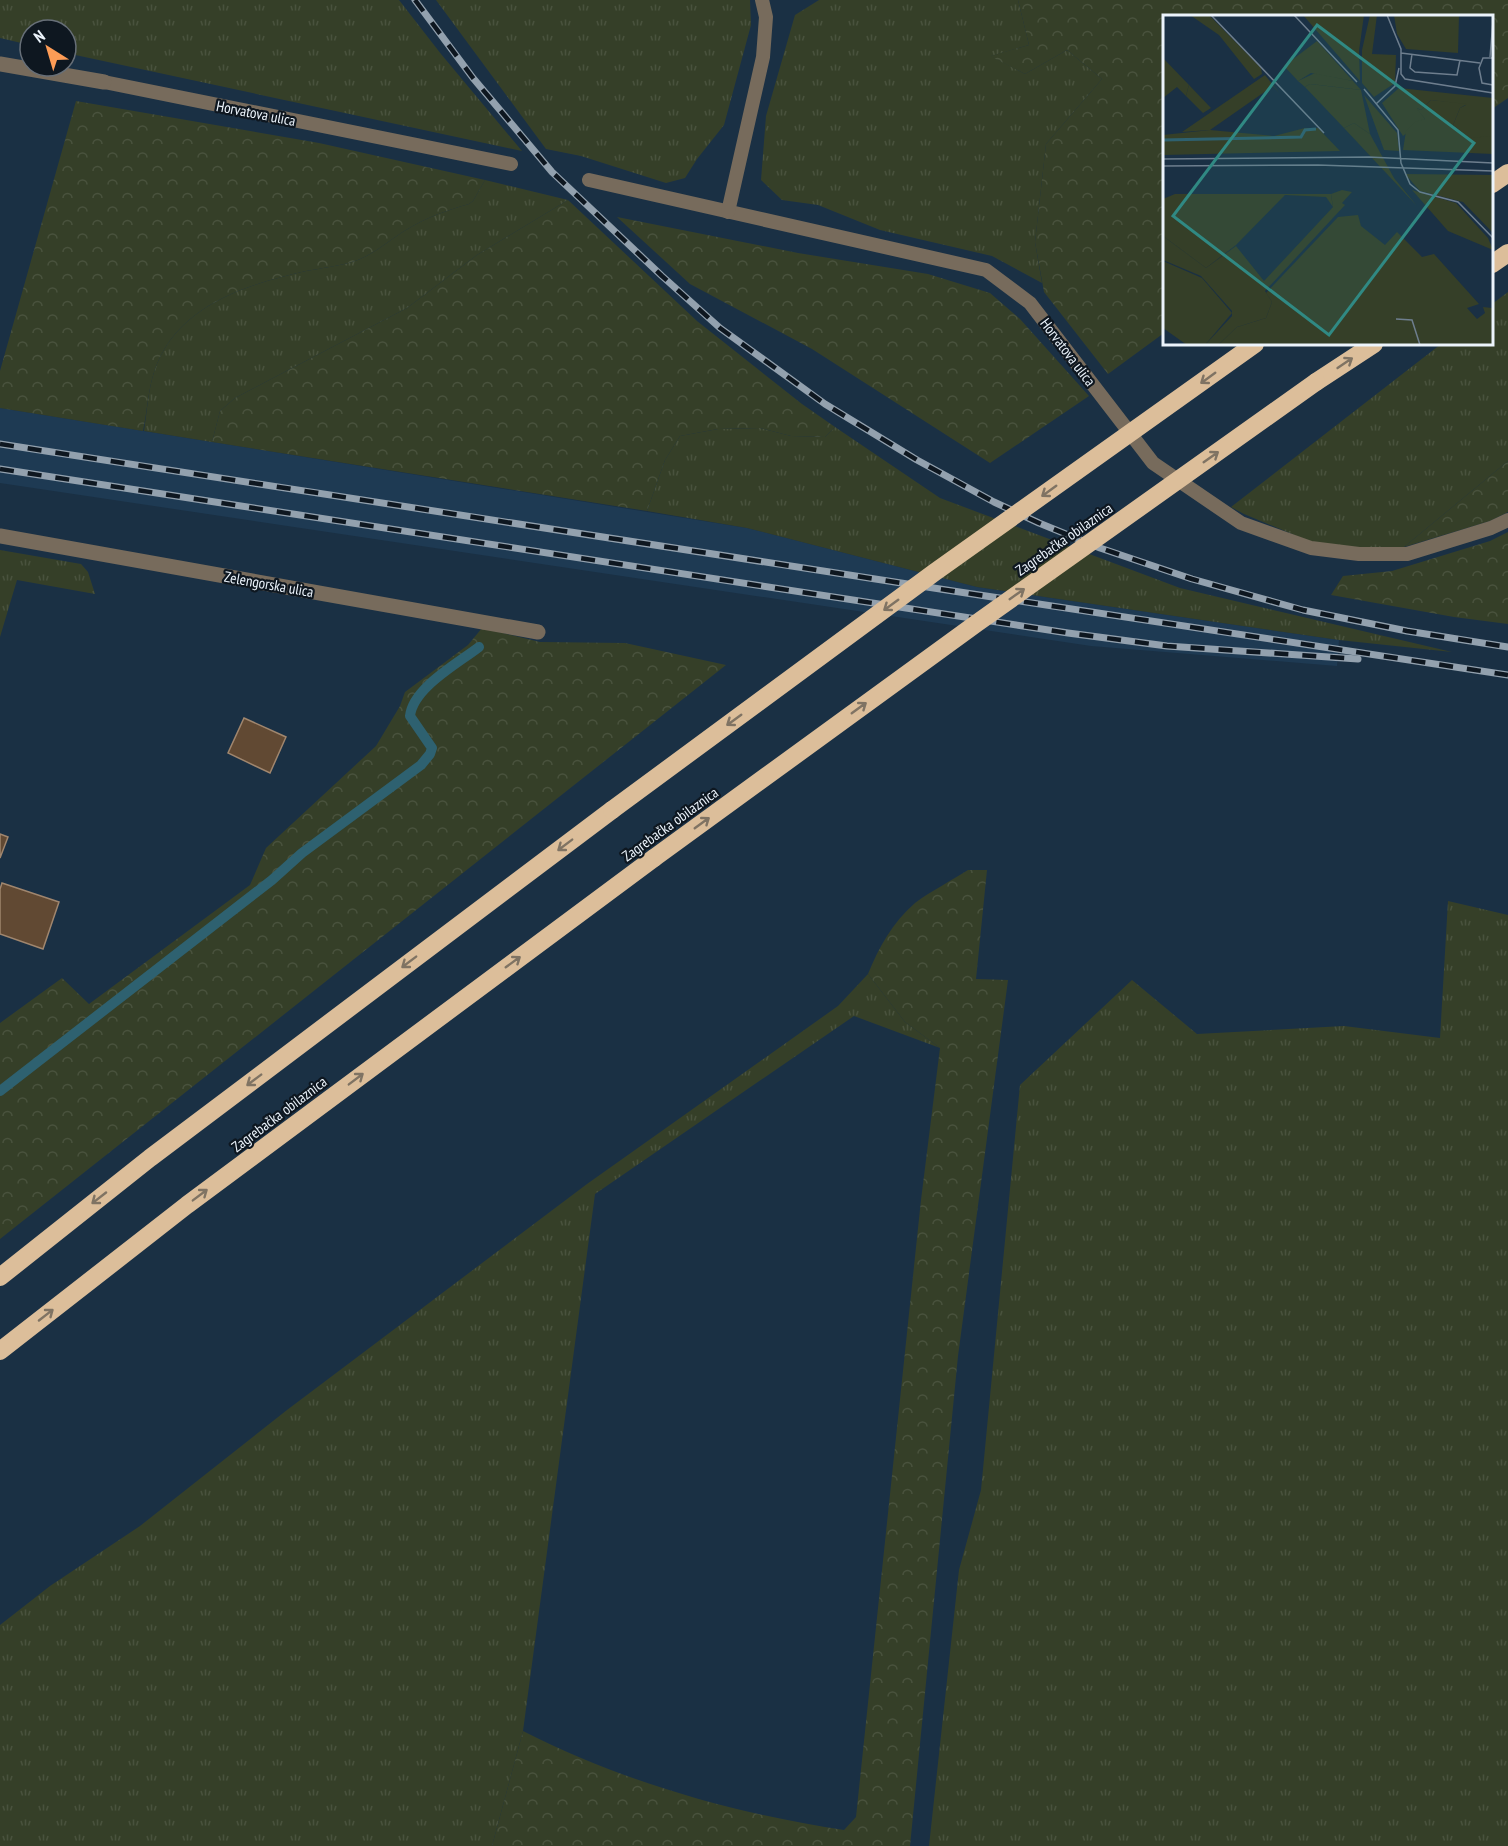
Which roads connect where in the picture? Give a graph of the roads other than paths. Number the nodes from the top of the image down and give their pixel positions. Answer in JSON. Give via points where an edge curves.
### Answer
{"nodes":[{"id":1,"x":762,"y":0,"type":"edge"},
{"id":2,"x":0,"y":64,"type":"edge"},
{"id":3,"x":104,"y":82,"type":"joint"},
{"id":4,"x":511,"y":164,"type":"dead end"},
{"id":5,"x":1508,"y":173,"type":"edge"},
{"id":6,"x":589,"y":180,"type":"dead end"},
{"id":7,"x":1493,"y":183,"type":"edge"},
{"id":8,"x":728,"y":212,"type":"junction"},
{"id":9,"x":1508,"y":253,"type":"edge"},
{"id":10,"x":1493,"y":263,"type":"edge"},
{"id":11,"x":1254,"y":345,"type":"edge"},
{"id":12,"x":1372,"y":345,"type":"edge"},
{"id":13,"x":1508,"y":520,"type":"edge"},
{"id":14,"x":0,"y":537,"type":"edge"},
{"id":15,"x":538,"y":632,"type":"dead end"},
{"id":16,"x":0,"y":1277,"type":"edge"},
{"id":17,"x":0,"y":1351,"type":"edge"}],
"edges":[{"from":1,"to":8,"type":"lane","via":[[766,16],[763,57]]},
{"from":2,"to":3,"type":"street","name":"Horvatova ulica"},
{"from":3,"to":4,"type":"lane","name":"Horvatova ulica"},
{"from":5,"to":7,"type":"highway"},
{"from":6,"to":8,"type":"lane","name":"Horvatova ulica"},
{"from":8,"to":13,"type":"lane","name":"Horvatova ulica","via":[[986,270],[1030,303],[1153,463],[1241,523],[1311,548],[1407,554]]},
{"from":9,"to":10,"type":"highway"},
{"from":11,"to":16,"type":"highway","one_way":true,"bridge":true,"via":[[935,572],[612,810],[150,1158]]},
{"from":17,"to":12,"type":"highway","name":"Zagrebačka obilaznica","one_way":true,"bridge":true,"via":[[187,1205],[654,858],[977,623]]},
{"from":14,"to":15,"type":"street","name":"Zelengorska ulica"}]}
